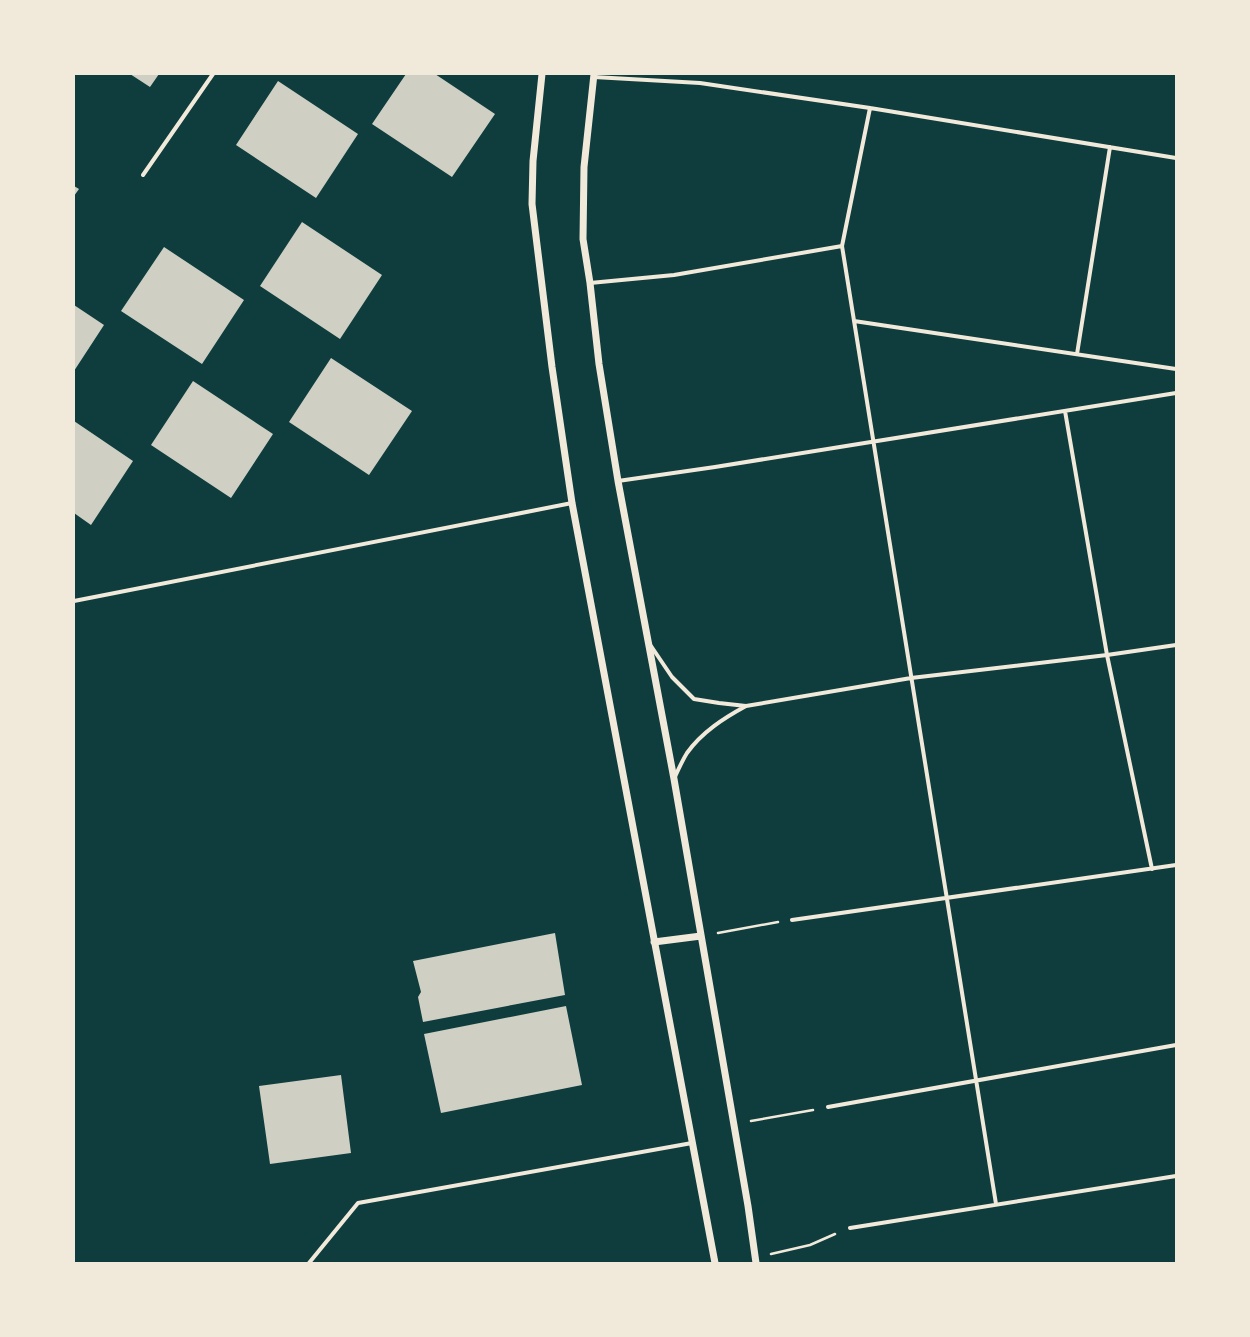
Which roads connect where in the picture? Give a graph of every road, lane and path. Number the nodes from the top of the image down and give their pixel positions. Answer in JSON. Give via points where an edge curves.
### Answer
{"nodes":[{"id":1,"x":213,"y":74,"type":"edge"},
{"id":2,"x":542,"y":74,"type":"edge"},
{"id":3,"x":594,"y":75,"type":"edge"},
{"id":4,"x":870,"y":108,"type":"junction"},
{"id":5,"x":1110,"y":147,"type":"junction"},
{"id":6,"x":1176,"y":158,"type":"edge"},
{"id":7,"x":143,"y":175,"type":"dead end"},
{"id":8,"x":842,"y":246,"type":"junction"},
{"id":9,"x":590,"y":283,"type":"junction"},
{"id":10,"x":854,"y":322,"type":"junction"},
{"id":11,"x":1077,"y":354,"type":"junction"},
{"id":12,"x":1176,"y":369,"type":"edge"},
{"id":13,"x":1176,"y":392,"type":"edge"},
{"id":14,"x":1065,"y":411,"type":"junction"},
{"id":15,"x":873,"y":442,"type":"junction"},
{"id":16,"x":618,"y":481,"type":"junction"},
{"id":17,"x":572,"y":503,"type":"junction"},
{"id":18,"x":74,"y":601,"type":"edge"},
{"id":19,"x":650,"y":644,"type":"junction"},
{"id":20,"x":1176,"y":645,"type":"edge"},
{"id":21,"x":1107,"y":655,"type":"junction"},
{"id":22,"x":911,"y":678,"type":"junction"},
{"id":23,"x":746,"y":706,"type":"junction"},
{"id":24,"x":674,"y":779,"type":"junction"},
{"id":25,"x":1176,"y":865,"type":"edge"},
{"id":26,"x":1152,"y":869,"type":"junction"},
{"id":27,"x":947,"y":898,"type":"junction"},
{"id":28,"x":792,"y":920,"type":"joint"},
{"id":29,"x":701,"y":936,"type":"junction"},
{"id":30,"x":654,"y":942,"type":"junction"},
{"id":31,"x":1176,"y":1045,"type":"edge"},
{"id":32,"x":977,"y":1080,"type":"junction"},
{"id":33,"x":828,"y":1107,"type":"joint"},
{"id":34,"x":733,"y":1124,"type":"junction"},
{"id":35,"x":692,"y":1144,"type":"junction"},
{"id":36,"x":1176,"y":1176,"type":"edge"},
{"id":37,"x":996,"y":1204,"type":"junction"},
{"id":38,"x":850,"y":1228,"type":"joint"},
{"id":39,"x":756,"y":1260,"type":"edge"},
{"id":40,"x":309,"y":1263,"type":"edge"},
{"id":41,"x":715,"y":1263,"type":"edge"}],
"edges":[{"from":1,"to":7,"type":"street"},
{"from":2,"to":17,"type":"street","via":[[533,160],[532,204]]},
{"from":3,"to":4,"type":"street","via":[[700,82]]},
{"from":3,"to":9,"type":"street","via":[[584,167],[583,239]]},
{"from":4,"to":5,"type":"street"},
{"from":4,"to":8,"type":"street"},
{"from":5,"to":6,"type":"street"},
{"from":5,"to":11,"type":"street"},
{"from":8,"to":9,"type":"street","via":[[674,275]]},
{"from":8,"to":10,"type":"street"},
{"from":9,"to":16,"type":"street","via":[[599,364]]},
{"from":10,"to":11,"type":"street"},
{"from":10,"to":15,"type":"street"},
{"from":11,"to":12,"type":"street"},
{"from":13,"to":14,"type":"street"},
{"from":14,"to":15,"type":"street"},
{"from":14,"to":21,"type":"street"},
{"from":15,"to":16,"type":"street"},
{"from":15,"to":22,"type":"street"},
{"from":16,"to":19,"type":"street"},
{"from":17,"to":18,"type":"street"},
{"from":17,"to":30,"type":"street"},
{"from":19,"to":23,"type":"street","via":[[672,677],[694,699]]},
{"from":19,"to":24,"type":"street"},
{"from":20,"to":21,"type":"street"},
{"from":21,"to":22,"type":"street"},
{"from":21,"to":26,"type":"street"},
{"from":22,"to":23,"type":"street"},
{"from":22,"to":27,"type":"street"},
{"from":23,"to":24,"type":"street","via":[[699,738],[686,754]]},
{"from":24,"to":29,"type":"street"},
{"from":25,"to":26,"type":"street"},
{"from":26,"to":27,"type":"street"},
{"from":27,"to":28,"type":"street"},
{"from":27,"to":32,"type":"street"},
{"from":28,"to":29,"type":"path"},
{"from":29,"to":30,"type":"street"},
{"from":29,"to":34,"type":"street"},
{"from":30,"to":35,"type":"street"},
{"from":31,"to":32,"type":"street"},
{"from":32,"to":33,"type":"street"},
{"from":32,"to":37,"type":"street"},
{"from":33,"to":34,"type":"path"},
{"from":34,"to":39,"type":"street"},
{"from":35,"to":40,"type":"street","via":[[358,1203]]},
{"from":35,"to":41,"type":"street"},
{"from":36,"to":37,"type":"street"},
{"from":37,"to":38,"type":"street"},
{"from":38,"to":39,"type":"path","via":[[810,1245]]}]}
